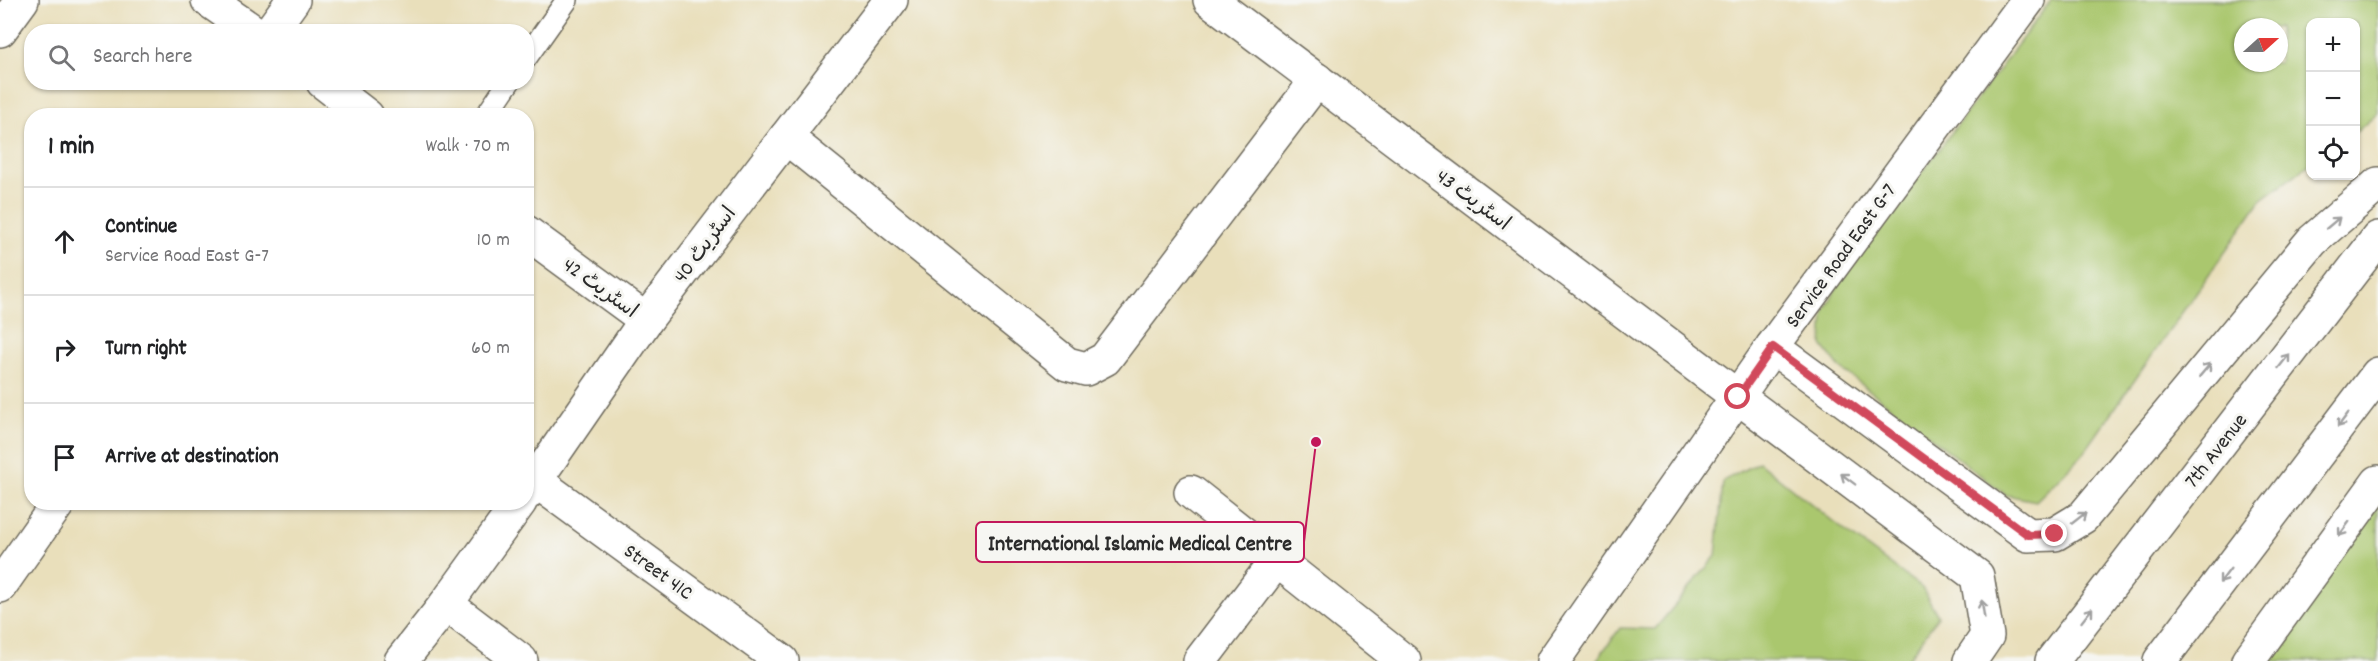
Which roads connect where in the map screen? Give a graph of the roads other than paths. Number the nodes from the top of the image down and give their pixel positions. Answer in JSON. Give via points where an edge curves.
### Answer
{"nodes":[{"id":1,"x":22,"y":0,"type":"edge"},
{"id":2,"x":208,"y":0,"type":"edge"},
{"id":3,"x":293,"y":0,"type":"edge"},
{"id":4,"x":567,"y":0,"type":"edge"},
{"id":5,"x":891,"y":0,"type":"edge"},
{"id":6,"x":1210,"y":0,"type":"edge"},
{"id":7,"x":2028,"y":0,"type":"edge"},
{"id":8,"x":242,"y":24,"type":"edge"},
{"id":9,"x":276,"y":24,"type":"edge"},
{"id":10,"x":0,"y":30,"type":"edge"},
{"id":11,"x":534,"y":47,"type":"edge"},
{"id":12,"x":1317,"y":80,"type":"junction"},
{"id":13,"x":504,"y":90,"type":"edge"},
{"id":14,"x":491,"y":108,"type":"edge"},
{"id":15,"x":786,"y":137,"type":"junction"},
{"id":16,"x":2378,"y":184,"type":"edge"},
{"id":17,"x":534,"y":238,"type":"edge"},
{"id":18,"x":2378,"y":238,"type":"edge"},
{"id":19,"x":646,"y":320,"type":"junction"},
{"id":20,"x":1773,"y":347,"type":"junction"},
{"id":21,"x":2378,"y":374,"type":"edge"},
{"id":22,"x":1738,"y":397,"type":"junction"},
{"id":23,"x":2378,"y":482,"type":"edge"},
{"id":24,"x":534,"y":483,"type":"edge"},
{"id":25,"x":1191,"y":492,"type":"dead end"},
{"id":26,"x":534,"y":496,"type":"edge"},
{"id":27,"x":53,"y":510,"type":"edge"},
{"id":28,"x":515,"y":510,"type":"edge"},
{"id":29,"x":1277,"y":560,"type":"junction"},
{"id":30,"x":0,"y":586,"type":"edge"},
{"id":31,"x":446,"y":604,"type":"junction"},
{"id":32,"x":402,"y":661,"type":"edge"},
{"id":33,"x":522,"y":661,"type":"edge"},
{"id":34,"x":782,"y":661,"type":"edge"},
{"id":35,"x":1200,"y":661,"type":"edge"},
{"id":36,"x":1404,"y":661,"type":"edge"},
{"id":37,"x":1553,"y":661,"type":"edge"},
{"id":38,"x":1970,"y":661,"type":"edge"},
{"id":39,"x":2052,"y":661,"type":"edge"},
{"id":40,"x":2160,"y":661,"type":"edge"},
{"id":41,"x":2248,"y":661,"type":"edge"}],
"edges":[{"from":1,"to":10,"type":"street"},
{"from":2,"to":8,"type":"street"},
{"from":3,"to":9,"type":"street"},
{"from":4,"to":11,"type":"lane"},
{"from":5,"to":15,"type":"street","name":"اسٹریٹ 40"},
{"from":6,"to":12,"type":"street","name":"اسٹریٹ 43"},
{"from":7,"to":20,"type":"street","name":"Service Road East G-7"},
{"from":12,"to":15,"type":"street","via":[[1106,359],[1086,369],[1068,364]]},
{"from":12,"to":22,"type":"street","name":"اسٹریٹ 43"},
{"from":13,"to":14,"type":"lane"},
{"from":15,"to":19,"type":"street","name":"اسٹریٹ 40"},
{"from":20,"to":16,"type":"street","one_way":true,"via":[[2028,535],[2055,534],[2083,517],[2312,241]]},
{"from":17,"to":19,"type":"street","name":"اسٹریٹ 42"},
{"from":39,"to":18,"type":"street","name":"7th Avenue","one_way":true},
{"from":19,"to":24,"type":"street","name":"اسٹریٹ 40"},
{"from":20,"to":22,"type":"street","name":"Service Road East G-7"},
{"from":21,"to":40,"type":"street","one_way":true},
{"from":22,"to":37,"type":"street","name":"Service Road East G-7"},
{"from":38,"to":22,"type":"street","name":"اسٹریٹ 43","one_way":true,"via":[[1988,636],[1977,576]]},
{"from":23,"to":41,"type":"street","one_way":true},
{"from":25,"to":29,"type":"street"},
{"from":26,"to":34,"type":"street","name":"Street 41C"},
{"from":27,"to":30,"type":"street"},
{"from":28,"to":31,"type":"street","name":"اسٹریٹ 40"},
{"from":29,"to":35,"type":"street"},
{"from":29,"to":36,"type":"street"},
{"from":31,"to":32,"type":"street","name":"اسٹریٹ 40"},
{"from":31,"to":33,"type":"street"}]}
